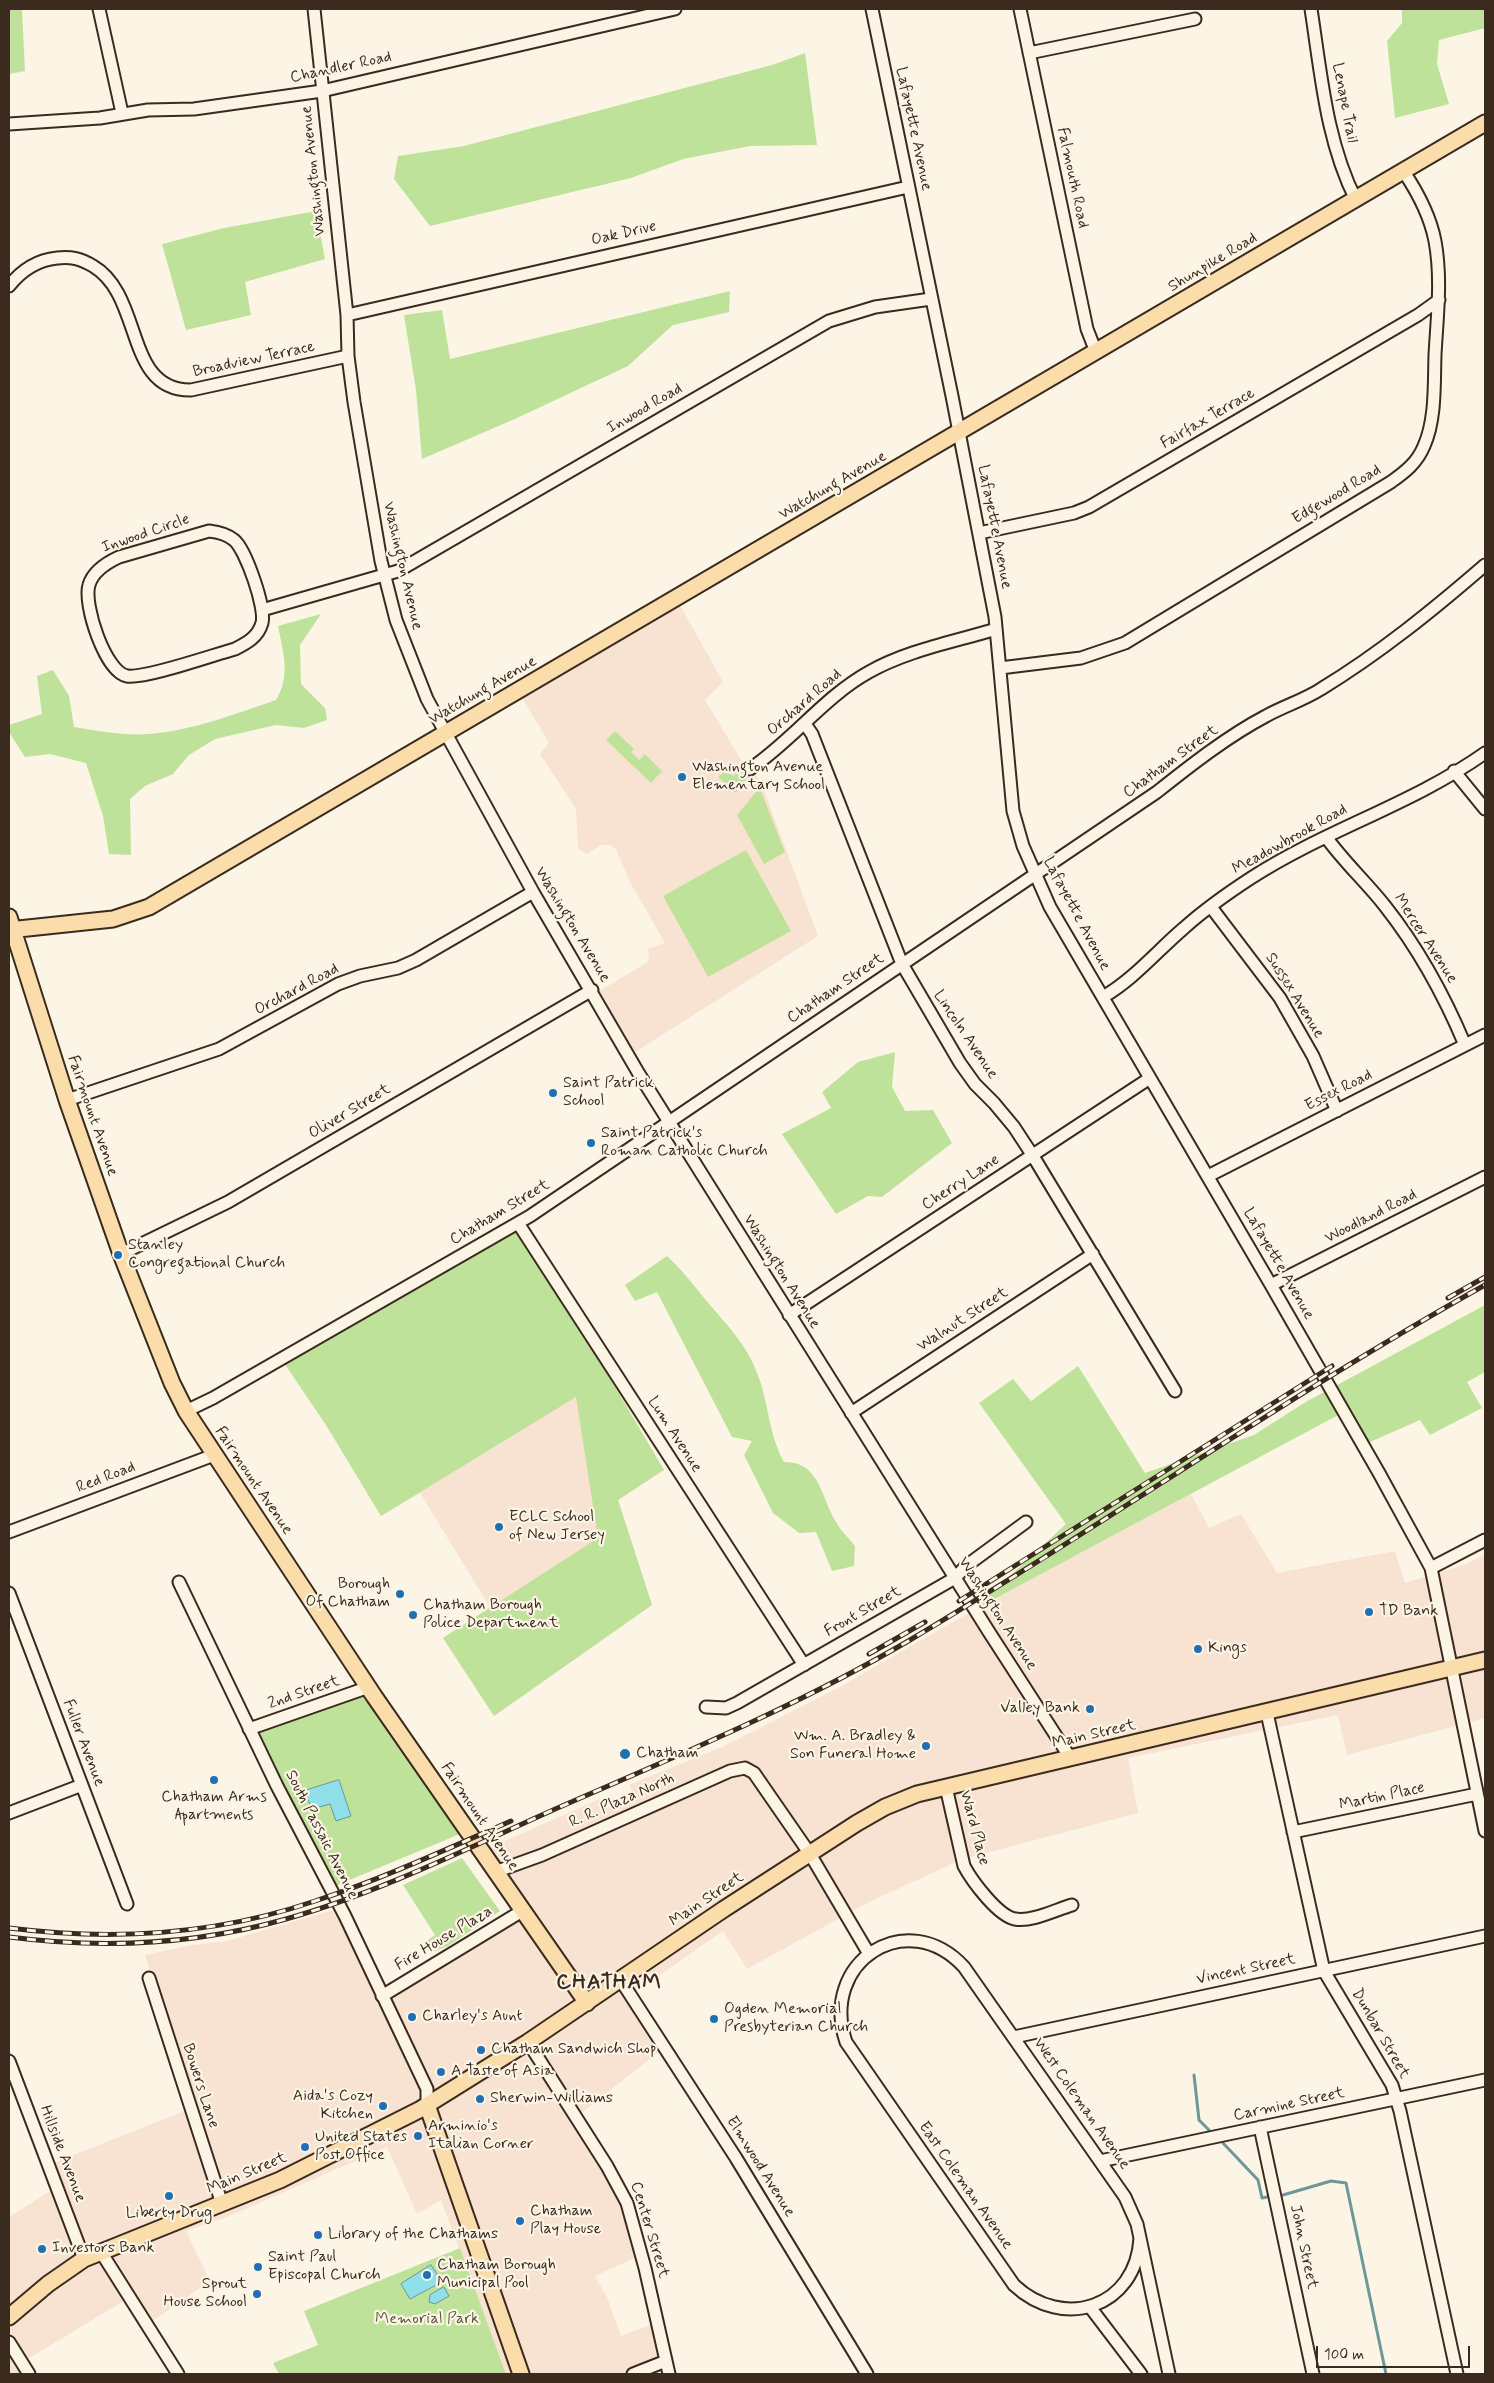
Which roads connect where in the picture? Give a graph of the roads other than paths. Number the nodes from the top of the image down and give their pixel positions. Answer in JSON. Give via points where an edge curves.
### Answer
{"nodes":[{"id":1,"x":99,"y":9,"type":"edge"},
{"id":2,"x":314,"y":9,"type":"edge"},
{"id":3,"x":675,"y":9,"type":"edge"},
{"id":4,"x":872,"y":9,"type":"edge"},
{"id":5,"x":1020,"y":9,"type":"edge"},
{"id":6,"x":1311,"y":9,"type":"edge"},
{"id":7,"x":1195,"y":19,"type":"dead end"},
{"id":8,"x":1029,"y":54,"type":"junction"},
{"id":9,"x":322,"y":91,"type":"junction"},
{"id":10,"x":122,"y":113,"type":"junction"},
{"id":11,"x":1485,"y":123,"type":"edge"},
{"id":12,"x":9,"y":124,"type":"edge"},
{"id":13,"x":1404,"y":172,"type":"junction"},
{"id":14,"x":908,"y":187,"type":"junction"},
{"id":15,"x":1356,"y":200,"type":"junction"},
{"id":16,"x":9,"y":286,"type":"edge"},
{"id":17,"x":931,"y":299,"type":"junction"},
{"id":18,"x":1439,"y":300,"type":"junction"},
{"id":19,"x":347,"y":315,"type":"junction"},
{"id":20,"x":1096,"y":352,"type":"junction"},
{"id":21,"x":348,"y":356,"type":"junction"},
{"id":22,"x":959,"y":433,"type":"junction"},
{"id":23,"x":979,"y":533,"type":"junction"},
{"id":24,"x":1485,"y":565,"type":"edge"},
{"id":25,"x":385,"y":576,"type":"junction"},
{"id":26,"x":262,"y":610,"type":"junction"},
{"id":27,"x":996,"y":629,"type":"junction"},
{"id":28,"x":1000,"y":668,"type":"junction"},
{"id":29,"x":805,"y":724,"type":"junction"},
{"id":30,"x":445,"y":733,"type":"junction"},
{"id":31,"x":1485,"y":752,"type":"edge"},
{"id":32,"x":750,"y":768,"type":"dead end"},
{"id":33,"x":1454,"y":772,"type":"junction"},
{"id":34,"x":1485,"y":809,"type":"edge"},
{"id":35,"x":1326,"y":837,"type":"junction"},
{"id":36,"x":1035,"y":875,"type":"junction"},
{"id":37,"x":533,"y":892,"type":"junction"},
{"id":38,"x":1211,"y":907,"type":"junction"},
{"id":39,"x":10,"y":926,"type":"edge"},
{"id":40,"x":902,"y":964,"type":"junction"},
{"id":41,"x":592,"y":990,"type":"junction"},
{"id":42,"x":1103,"y":997,"type":"junction"},
{"id":43,"x":1485,"y":1035,"type":"edge"},
{"id":44,"x":1465,"y":1045,"type":"junction"},
{"id":45,"x":1150,"y":1078,"type":"junction"},
{"id":46,"x":67,"y":1100,"type":"junction"},
{"id":47,"x":1337,"y":1111,"type":"junction"},
{"id":48,"x":668,"y":1122,"type":"junction"},
{"id":49,"x":1033,"y":1156,"type":"junction"},
{"id":50,"x":1208,"y":1176,"type":"junction"},
{"id":51,"x":1485,"y":1177,"type":"edge"},
{"id":52,"x":518,"y":1223,"type":"junction"},
{"id":53,"x":121,"y":1254,"type":"junction"},
{"id":54,"x":1093,"y":1254,"type":"junction"},
{"id":55,"x":1272,"y":1285,"type":"junction"},
{"id":56,"x":789,"y":1315,"type":"junction"},
{"id":57,"x":1175,"y":1391,"type":"dead end"},
{"id":58,"x":186,"y":1411,"type":"junction"},
{"id":59,"x":851,"y":1413,"type":"junction"},
{"id":60,"x":214,"y":1455,"type":"junction"},
{"id":61,"x":1026,"y":1522,"type":"dead end"},
{"id":62,"x":9,"y":1532,"type":"edge"},
{"id":63,"x":1485,"y":1540,"type":"edge"},
{"id":64,"x":1431,"y":1568,"type":"junction"},
{"id":65,"x":955,"y":1578,"type":"junction"},
{"id":66,"x":179,"y":1582,"type":"dead end"},
{"id":67,"x":9,"y":1593,"type":"edge"},
{"id":68,"x":1485,"y":1660,"type":"edge"},
{"id":69,"x":804,"y":1665,"type":"junction"},
{"id":70,"x":1452,"y":1667,"type":"junction"},
{"id":71,"x":369,"y":1687,"type":"junction"},
{"id":72,"x":706,"y":1707,"type":"dead end"},
{"id":73,"x":1267,"y":1712,"type":"junction"},
{"id":74,"x":249,"y":1729,"type":"junction"},
{"id":75,"x":1071,"y":1759,"type":"junction"},
{"id":76,"x":82,"y":1786,"type":"junction"},
{"id":77,"x":946,"y":1787,"type":"junction"},
{"id":78,"x":1477,"y":1794,"type":"junction"},
{"id":79,"x":9,"y":1813,"type":"edge"},
{"id":80,"x":1485,"y":1831,"type":"edge"},
{"id":81,"x":1293,"y":1832,"type":"junction"},
{"id":82,"x":810,"y":1854,"type":"junction"},
{"id":83,"x":495,"y":1872,"type":"junction"},
{"id":84,"x":127,"y":1904,"type":"dead end"},
{"id":85,"x":1072,"y":1906,"type":"dead end"},
{"id":86,"x":522,"y":1910,"type":"junction"},
{"id":87,"x":1485,"y":1936,"type":"edge"},
{"id":88,"x":869,"y":1954,"type":"junction"},
{"id":89,"x":1324,"y":1970,"type":"junction"},
{"id":90,"x":149,"y":1978,"type":"dead end"},
{"id":91,"x":620,"y":1979,"type":"junction"},
{"id":92,"x":382,"y":1996,"type":"junction"},
{"id":93,"x":587,"y":2003,"type":"junction"},
{"id":94,"x":1014,"y":2037,"type":"junction"},
{"id":95,"x":528,"y":2042,"type":"junction"},
{"id":96,"x":9,"y":2061,"type":"edge"},
{"id":97,"x":1485,"y":2080,"type":"edge"},
{"id":98,"x":1396,"y":2098,"type":"junction"},
{"id":99,"x":427,"y":2105,"type":"junction"},
{"id":100,"x":1260,"y":2127,"type":"junction"},
{"id":101,"x":1100,"y":2161,"type":"junction"},
{"id":102,"x":222,"y":2204,"type":"junction"},
{"id":103,"x":1140,"y":2238,"type":"junction"},
{"id":104,"x":101,"y":2252,"type":"junction"},
{"id":105,"x":84,"y":2259,"type":"junction"},
{"id":106,"x":1090,"y":2307,"type":"junction"},
{"id":107,"x":9,"y":2317,"type":"edge"},
{"id":108,"x":9,"y":2342,"type":"edge"},
{"id":109,"x":666,"y":2361,"type":"junction"},
{"id":110,"x":29,"y":2374,"type":"edge"},
{"id":111,"x":178,"y":2374,"type":"edge"},
{"id":112,"x":521,"y":2374,"type":"edge"},
{"id":113,"x":634,"y":2374,"type":"edge"},
{"id":114,"x":669,"y":2374,"type":"edge"},
{"id":115,"x":867,"y":2374,"type":"edge"},
{"id":116,"x":1141,"y":2374,"type":"edge"},
{"id":117,"x":1169,"y":2374,"type":"edge"},
{"id":118,"x":1313,"y":2374,"type":"edge"},
{"id":119,"x":1457,"y":2374,"type":"edge"}],
"edges":[{"from":1,"to":10,"type":"street"},
{"from":2,"to":9,"type":"street","name":"Washington Avenue"},
{"from":3,"to":9,"type":"street","name":"Chandler Road"},
{"from":4,"to":14,"type":"street","name":"Lafayette Avenue"},
{"from":5,"to":8,"type":"street","name":"Falmouth Road"},
{"from":6,"to":15,"type":"street","name":"Lenape Trail","via":[[1327,114],[1344,176]]},
{"from":7,"to":8,"type":"street"},
{"from":8,"to":20,"type":"street","name":"Falmouth Road","via":[[1087,329]]},
{"from":9,"to":10,"type":"street","name":"Chandler Road","via":[[194,109]]},
{"from":9,"to":19,"type":"street","name":"Washington Avenue"},
{"from":10,"to":12,"type":"street","name":"Chandler Road","via":[[100,118]]},
{"from":11,"to":13,"type":"main road","name":"Shunpike Road"},
{"from":13,"to":15,"type":"main road","name":"Shunpike Road"},
{"from":13,"to":18,"type":"street","name":"Edgewood Road","via":[[1430,222],[1437,256]]},
{"from":14,"to":17,"type":"street","name":"Lafayette Avenue"},
{"from":14,"to":19,"type":"street","name":"Oak Drive"},
{"from":15,"to":20,"type":"main road","name":"Shunpike Road"},
{"from":16,"to":21,"type":"street","name":"Broadview Terrace","via":[[28,268],[51,258],[74,258],[102,272],[119,293],[145,363],[157,378],[172,388],[191,390]]},
{"from":17,"to":22,"type":"street","name":"Lafayette Avenue"},
{"from":17,"to":25,"type":"street","name":"Inwood Road","via":[[875,307],[829,321],[398,572]]},
{"from":18,"to":23,"type":"street","name":"Fairfax Terrace","via":[[1089,507],[1074,514]]},
{"from":18,"to":28,"type":"street","name":"Edgewood Road","via":[[1430,425],[1424,448],[1407,470],[1125,643],[1081,658]]},
{"from":19,"to":21,"type":"street","name":"Washington Avenue"},
{"from":20,"to":22,"type":"main road","name":"Shunpike Road"},
{"from":21,"to":25,"type":"street","name":"Washington Avenue"},
{"from":22,"to":23,"type":"street","name":"Lafayette Avenue"},
{"from":22,"to":30,"type":"main road","name":"Watchung Avenue"},
{"from":23,"to":27,"type":"street","name":"Lafayette Avenue"},
{"from":24,"to":36,"type":"street","name":"Chatham Street","via":[[1433,610],[1362,663],[1319,691],[1253,723]]},
{"from":25,"to":26,"type":"street"},
{"from":25,"to":30,"type":"street","name":"Washington Avenue","via":[[412,666]]},
{"from":26,"to":26,"type":"street","name":"Inwood Circle","via":[[260,629],[255,637],[241,646],[143,675],[126,676],[113,667],[104,653],[87,590],[94,574],[108,562],[199,532],[218,532],[235,540],[242,552]]},
{"from":27,"to":28,"type":"street","name":"Lafayette Avenue"},
{"from":27,"to":29,"type":"street","name":"Orchard Road","via":[[901,657],[869,672],[833,697]]},
{"from":28,"to":36,"type":"street","name":"Lafayette Avenue","via":[[1013,811]]},
{"from":29,"to":32,"type":"street","name":"Orchard Road"},
{"from":29,"to":40,"type":"street","name":"Lincoln Avenue","via":[[816,743]]},
{"from":30,"to":37,"type":"street","name":"Washington Avenue"},
{"from":30,"to":39,"type":"main road","name":"Watchung Avenue","via":[[149,907],[113,919]]},
{"from":31,"to":33,"type":"street","name":"Meadowbrook Road"},
{"from":33,"to":34,"type":"street"},
{"from":33,"to":35,"type":"street","name":"Meadowbrook Road"},
{"from":35,"to":38,"type":"street","name":"Meadowbrook Road","via":[[1250,879]]},
{"from":35,"to":44,"type":"street","name":"Mercer Avenue","via":[[1343,861],[1384,904],[1414,946],[1443,995]]},
{"from":36,"to":40,"type":"street","name":"Chatham Street"},
{"from":36,"to":42,"type":"street","name":"Lafayette Avenue"},
{"from":37,"to":41,"type":"street","name":"Washington Avenue"},
{"from":37,"to":46,"type":"street","name":"Orchard Road","via":[[416,960],[338,984],[219,1049]]},
{"from":38,"to":42,"type":"street","name":"Meadowbrook Road","via":[[1122,986]]},
{"from":38,"to":47,"type":"street","name":"Sussex Avenue","via":[[1280,998]]},
{"from":39,"to":46,"type":"main road","name":"Fairmount Avenue"},
{"from":40,"to":48,"type":"street","name":"Chatham Street"},
{"from":40,"to":49,"type":"street","name":"Lincoln Avenue","via":[[960,1063]]},
{"from":41,"to":48,"type":"street","name":"Washington Avenue"},
{"from":41,"to":53,"type":"street","name":"Oliver Street","via":[[228,1202]]},
{"from":42,"to":45,"type":"street","name":"Lafayette Avenue"},
{"from":43,"to":44,"type":"street","name":"Essex Road"},
{"from":44,"to":47,"type":"street","name":"Essex Road"},
{"from":45,"to":49,"type":"street","name":"Cherry Lane"},
{"from":45,"to":50,"type":"street","name":"Lafayette Avenue"},
{"from":46,"to":53,"type":"main road","name":"Fairmount Avenue"},
{"from":47,"to":50,"type":"street","name":"Essex Road"},
{"from":48,"to":52,"type":"street","name":"Chatham Street"},
{"from":48,"to":56,"type":"street","name":"Washington Avenue"},
{"from":49,"to":54,"type":"street","name":"Lincoln Avenue"},
{"from":49,"to":56,"type":"street","name":"Cherry Lane"},
{"from":50,"to":55,"type":"street","name":"Lafayette Avenue"},
{"from":51,"to":55,"type":"street","name":"Woodland Road"},
{"from":52,"to":58,"type":"street","name":"Chatham Street"},
{"from":52,"to":69,"type":"street","name":"Lum Avenue"},
{"from":53,"to":58,"type":"main road","name":"Fairmount Avenue"},
{"from":54,"to":57,"type":"street","name":"Lincoln Avenue"},
{"from":54,"to":59,"type":"street","name":"Walnut Street"},
{"from":55,"to":64,"type":"street","name":"Lafayette Avenue"},
{"from":56,"to":59,"type":"street","name":"Washington Avenue"},
{"from":58,"to":60,"type":"main road","name":"Fairmount Avenue"},
{"from":59,"to":65,"type":"street","name":"Washington Avenue"},
{"from":60,"to":62,"type":"street","name":"Red Road"},
{"from":60,"to":71,"type":"main road","name":"Fairmount Avenue"},
{"from":61,"to":65,"type":"street","name":"Front Street","via":[[966,1566]]},
{"from":63,"to":64,"type":"street"},
{"from":64,"to":70,"type":"street","name":"Lafayette Avenue"},
{"from":65,"to":69,"type":"street","name":"Front Street"},
{"from":65,"to":75,"type":"street","name":"Washington Avenue"},
{"from":66,"to":74,"type":"street","name":"South Passaic Avenue"},
{"from":67,"to":76,"type":"street","name":"Fuller Avenue"},
{"from":68,"to":70,"type":"main road","name":"Main Street"},
{"from":69,"to":72,"type":"street","name":"Front Street","via":[[726,1708]]},
{"from":70,"to":73,"type":"main road","name":"Main Street"},
{"from":70,"to":78,"type":"street","name":"Lafayette Avenue"},
{"from":71,"to":74,"type":"street","name":"2nd Street"},
{"from":71,"to":83,"type":"main road","name":"Fairmount Avenue"},
{"from":73,"to":75,"type":"main road","name":"Main Street"},
{"from":73,"to":81,"type":"street","name":"Dunbar Street"},
{"from":74,"to":92,"type":"street","name":"South Passaic Avenue","via":[[345,1916]]},
{"from":75,"to":77,"type":"main road","name":"Main Street"},
{"from":76,"to":79,"type":"street"},
{"from":76,"to":84,"type":"street","name":"Fuller Avenue"},
{"from":77,"to":82,"type":"main road","name":"Main Street","via":[[878,1810]]},
{"from":77,"to":85,"type":"street","name":"Ward Place","via":[[964,1866],[1000,1911],[1009,1918],[1024,1919]]},
{"from":78,"to":80,"type":"street","name":"Lafayette Avenue"},
{"from":78,"to":81,"type":"street","name":"Martin Place"},
{"from":81,"to":89,"type":"street","name":"Dunbar Street"},
{"from":82,"to":83,"type":"street","name":"R. R. Plaza North","via":[[754,1773],[745,1768],[730,1770],[542,1855]]},
{"from":82,"to":88,"type":"street","name":"R. R. Plaza North"},
{"from":82,"to":91,"type":"main road","name":"Main Street"},
{"from":83,"to":86,"type":"main road","name":"Fairmount Avenue"},
{"from":86,"to":92,"type":"street","name":"Fire House Plaza"},
{"from":86,"to":93,"type":"main road","name":"Fairmount Avenue"},
{"from":87,"to":89,"type":"street","name":"Vincent Street"},
{"from":88,"to":94,"type":"street","name":"West Coleman Avenue","via":[[888,1944],[901,1942],[929,1944],[942,1949],[964,1967]]},
{"from":88,"to":106,"type":"street","name":"East Coleman Avenue","via":[[850,1974],[841,2001],[841,2028],[853,2054],[1014,2285],[1024,2295],[1049,2307],[1077,2310]]},
{"from":89,"to":94,"type":"street","name":"Vincent Street"},
{"from":89,"to":98,"type":"street","name":"Dunbar Street","via":[[1392,2085]]},
{"from":90,"to":102,"type":"street","name":"Bowers Lane"},
{"from":91,"to":93,"type":"main road","name":"Main Street"},
{"from":91,"to":115,"type":"street","name":"Elmwood Avenue","via":[[736,2158]]},
{"from":92,"to":99,"type":"street","name":"South Passaic Avenue","via":[[427,2089]]},
{"from":93,"to":95,"type":"main road","name":"Main Street"},
{"from":94,"to":101,"type":"street","name":"West Coleman Avenue"},
{"from":95,"to":99,"type":"main road","name":"Main Street"},
{"from":95,"to":109,"type":"street","name":"Center Street","via":[[626,2201]]},
{"from":96,"to":105,"type":"street","name":"Hillside Avenue"},
{"from":97,"to":98,"type":"street","name":"Carmine Street"},
{"from":98,"to":100,"type":"street","name":"Carmine Street"},
{"from":98,"to":119,"type":"street","name":"Dunbar Street"},
{"from":99,"to":102,"type":"main road","name":"Main Street","via":[[325,2159]]},
{"from":99,"to":112,"type":"main road"},
{"from":100,"to":101,"type":"street","name":"Carmine Street"},
{"from":100,"to":118,"type":"street","name":"John Street"},
{"from":101,"to":103,"type":"street","name":"West Coleman Avenue","via":[[1125,2197]]},
{"from":102,"to":104,"type":"main road","name":"Main Street"},
{"from":103,"to":106,"type":"street","name":"East Coleman Avenue","via":[[1138,2259],[1124,2283],[1103,2301]]},
{"from":103,"to":117,"type":"street","name":"West Coleman Avenue"},
{"from":104,"to":105,"type":"main road","name":"Main Street"},
{"from":104,"to":111,"type":"street"},
{"from":105,"to":107,"type":"main road","name":"Main Street"},
{"from":106,"to":116,"type":"street"},
{"from":108,"to":110,"type":"street"},
{"from":109,"to":113,"type":"street"},
{"from":109,"to":114,"type":"street","name":"Center Street"}]}
